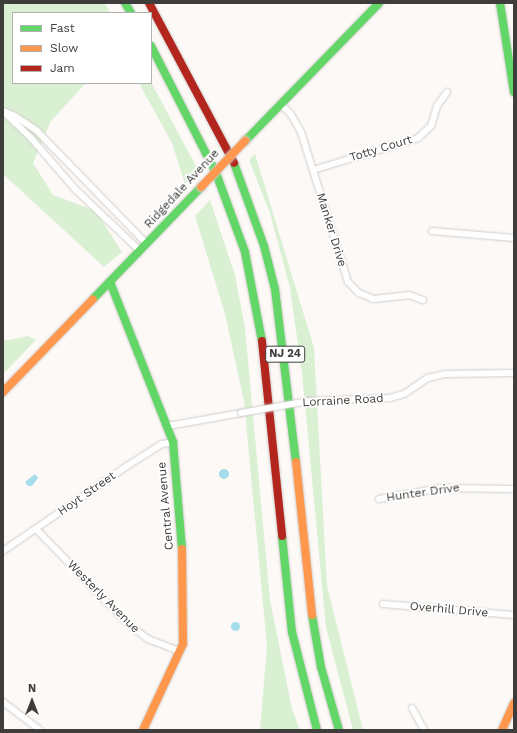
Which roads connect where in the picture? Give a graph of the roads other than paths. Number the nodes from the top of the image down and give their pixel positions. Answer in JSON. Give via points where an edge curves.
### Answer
{"nodes":[{"id":1,"x":124,"y":3,"type":"edge"},
{"id":2,"x":149,"y":3,"type":"edge"},
{"id":3,"x":379,"y":3,"type":"edge"},
{"id":4,"x":500,"y":3,"type":"edge"},
{"id":5,"x":130,"y":12,"type":"edge"},
{"id":6,"x":152,"y":48,"type":"edge"},
{"id":7,"x":447,"y":92,"type":"dead end"},
{"id":8,"x":514,"y":92,"type":"edge"},
{"id":9,"x":280,"y":104,"type":"junction"},
{"id":10,"x":3,"y":111,"type":"edge"},
{"id":11,"x":313,"y":170,"type":"junction"},
{"id":12,"x":432,"y":231,"type":"dead end"},
{"id":13,"x":514,"y":238,"type":"edge"},
{"id":14,"x":147,"y":244,"type":"junction"},
{"id":15,"x":140,"y":251,"type":"junction"},
{"id":16,"x":110,"y":282,"type":"junction"},
{"id":17,"x":422,"y":300,"type":"dead end"},
{"id":18,"x":514,"y":373,"type":"edge"},
{"id":19,"x":3,"y":392,"type":"edge"},
{"id":20,"x":168,"y":426,"type":"junction"},
{"id":21,"x":173,"y":442,"type":"junction"},
{"id":22,"x":514,"y":488,"type":"edge"},
{"id":23,"x":380,"y":499,"type":"dead end"},
{"id":24,"x":36,"y":529,"type":"junction"},
{"id":25,"x":3,"y":551,"type":"edge"},
{"id":26,"x":383,"y":604,"type":"dead end"},
{"id":27,"x":514,"y":615,"type":"edge"},
{"id":28,"x":180,"y":651,"type":"junction"},
{"id":29,"x":3,"y":702,"type":"edge"},
{"id":30,"x":514,"y":703,"type":"edge"},
{"id":31,"x":412,"y":708,"type":"dead end"},
{"id":32,"x":40,"y":730,"type":"edge"},
{"id":33,"x":143,"y":730,"type":"edge"},
{"id":34,"x":317,"y":730,"type":"edge"},
{"id":35,"x":339,"y":730,"type":"edge"},
{"id":36,"x":424,"y":730,"type":"edge"},
{"id":37,"x":502,"y":730,"type":"edge"}],
"edges":[{"from":1,"to":5,"type":"main road"},
{"from":2,"to":35,"type":"main road","number":"NJ 24","via":[[215,123],[236,169],[264,246],[275,290],[288,380],[313,626],[322,674]]},
{"from":3,"to":9,"type":"main road","name":"Ridgedale Avenue"},
{"from":4,"to":8,"type":"main road"},
{"from":6,"to":34,"type":"main road","number":"NJ 24","via":[[216,173],[245,252],[262,337],[292,632]]},
{"from":7,"to":11,"type":"street","name":"Totty Court","via":[[437,106],[431,126],[418,138]]},
{"from":9,"to":11,"type":"street","name":"Manker Drive","via":[[290,113],[301,132]]},
{"from":9,"to":14,"type":"main road","name":"Ridgedale Avenue","bridge":true},
{"from":10,"to":14,"type":"street","via":[[37,131]]},
{"from":10,"to":15,"type":"street","via":[[31,138],[75,189]]},
{"from":11,"to":17,"type":"street","name":"Manker Drive","via":[[345,276],[353,288],[372,299],[409,295]]},
{"from":12,"to":13,"type":"street"},
{"from":14,"to":15,"type":"main road","name":"Ridgedale Avenue"},
{"from":15,"to":16,"type":"main road","name":"Ridgedale Avenue"},
{"from":16,"to":19,"type":"main road","name":"Ridgedale Avenue"},
{"from":16,"to":20,"type":"main road","name":"Central Avenue"},
{"from":18,"to":20,"type":"street","name":"Lorraine Road","bridge":true,"via":[[445,374],[428,378],[404,394],[390,398],[309,401]]},
{"from":20,"to":21,"type":"main road","name":"Central Avenue"},
{"from":21,"to":24,"type":"street","name":"Hoyt Street","via":[[162,444],[127,466]]},
{"from":21,"to":28,"type":"main road","name":"Central Avenue","via":[[185,594],[185,629]]},
{"from":22,"to":23,"type":"street","name":"Hunter Drive","via":[[441,488]]},
{"from":24,"to":25,"type":"street","name":"Hoyt Street"},
{"from":24,"to":28,"type":"street","name":"Westerly Avenue","via":[[126,622],[148,639]]},
{"from":26,"to":27,"type":"street","name":"Overhill Drive"},
{"from":28,"to":33,"type":"main road","name":"Central Avenue"},
{"from":29,"to":32,"type":"street"},
{"from":30,"to":37,"type":"main road"},
{"from":31,"to":36,"type":"street"}]}
